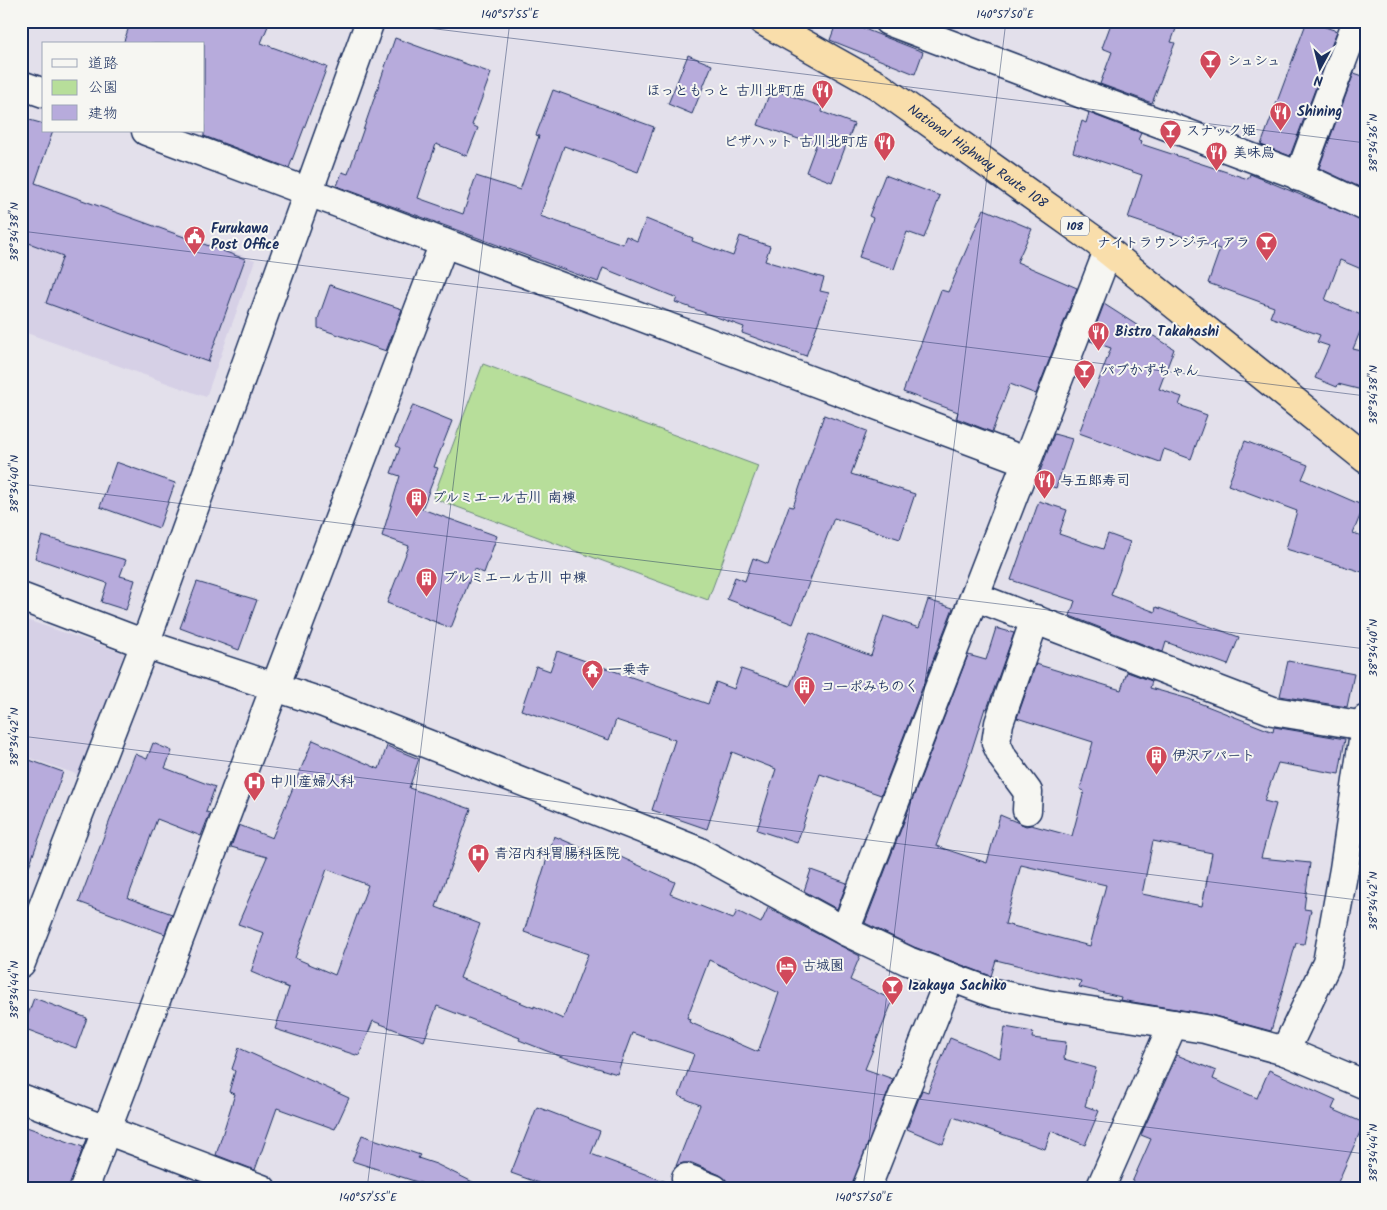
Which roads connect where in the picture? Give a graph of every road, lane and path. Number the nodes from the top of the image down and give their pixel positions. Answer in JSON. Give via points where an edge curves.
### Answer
{"nodes":[{"id":1,"x":370,"y":21,"type":"edge"},
{"id":2,"x":763,"y":21,"type":"edge"},
{"id":3,"x":888,"y":21,"type":"edge"},
{"id":4,"x":1357,"y":21,"type":"edge"},
{"id":5,"x":21,"y":85,"type":"edge"},
{"id":6,"x":42,"y":93,"type":"edge"},
{"id":7,"x":149,"y":132,"type":"edge"},
{"id":8,"x":1299,"y":177,"type":"junction"},
{"id":9,"x":308,"y":192,"type":"junction"},
{"id":10,"x":1366,"y":207,"type":"edge"},
{"id":11,"x":444,"y":243,"type":"junction"},
{"id":12,"x":1108,"y":251,"type":"junction"},
{"id":13,"x":1366,"y":460,"type":"edge"},
{"id":14,"x":1025,"y":462,"type":"junction"},
{"id":15,"x":21,"y":596,"type":"edge"},
{"id":16,"x":976,"y":597,"type":"junction"},
{"id":17,"x":1035,"y":619,"type":"junction"},
{"id":18,"x":145,"y":644,"type":"junction"},
{"id":19,"x":276,"y":687,"type":"junction"},
{"id":20,"x":1365,"y":722,"type":"edge"},
{"id":21,"x":1027,"y":810,"type":"dead end"},
{"id":22,"x":845,"y":932,"type":"junction"},
{"id":23,"x":21,"y":963,"type":"edge"},
{"id":24,"x":950,"y":977,"type":"junction"},
{"id":25,"x":1172,"y":1024,"type":"junction"},
{"id":26,"x":1285,"y":1050,"type":"junction"},
{"id":27,"x":1366,"y":1086,"type":"edge"},
{"id":28,"x":21,"y":1098,"type":"edge"},
{"id":29,"x":107,"y":1129,"type":"junction"},
{"id":30,"x":686,"y":1178,"type":"dead end"},
{"id":31,"x":84,"y":1189,"type":"edge"},
{"id":32,"x":262,"y":1189,"type":"edge"},
{"id":33,"x":714,"y":1189,"type":"edge"},
{"id":34,"x":866,"y":1189,"type":"edge"},
{"id":35,"x":1100,"y":1189,"type":"edge"}],
"edges":[{"from":1,"to":9,"type":"street"},
{"from":2,"to":12,"type":"highway","name":"National Highway Route 108","number":"108","via":[[877,85]]},
{"from":3,"to":8,"type":"street"},
{"from":4,"to":8,"type":"street"},
{"from":5,"to":6,"type":"street"},
{"from":7,"to":9,"type":"street"},
{"from":8,"to":10,"type":"street"},
{"from":9,"to":11,"type":"street"},
{"from":9,"to":18,"type":"street"},
{"from":11,"to":14,"type":"street"},
{"from":11,"to":19,"type":"street"},
{"from":12,"to":13,"type":"highway","name":"National Highway Route 108","number":"108"},
{"from":12,"to":14,"type":"street"},
{"from":14,"to":16,"type":"street"},
{"from":15,"to":18,"type":"street"},
{"from":16,"to":17,"type":"street"},
{"from":16,"to":22,"type":"street"},
{"from":17,"to":20,"type":"street","via":[[1274,711]]},
{"from":17,"to":21,"type":"street","via":[[999,723],[996,743],[1028,792]]},
{"from":18,"to":19,"type":"street"},
{"from":18,"to":23,"type":"street"},
{"from":19,"to":22,"type":"street","via":[[324,703],[698,852]]},
{"from":19,"to":29,"type":"street"},
{"from":20,"to":26,"type":"street","via":[[1328,963]]},
{"from":22,"to":24,"type":"street"},
{"from":24,"to":25,"type":"street","via":[[993,993]]},
{"from":24,"to":34,"type":"street"},
{"from":25,"to":26,"type":"street","via":[[1205,1029]]},
{"from":25,"to":35,"type":"street"},
{"from":26,"to":27,"type":"street"},
{"from":28,"to":29,"type":"street"},
{"from":29,"to":31,"type":"street"},
{"from":29,"to":32,"type":"street"},
{"from":30,"to":33,"type":"street"}]}
